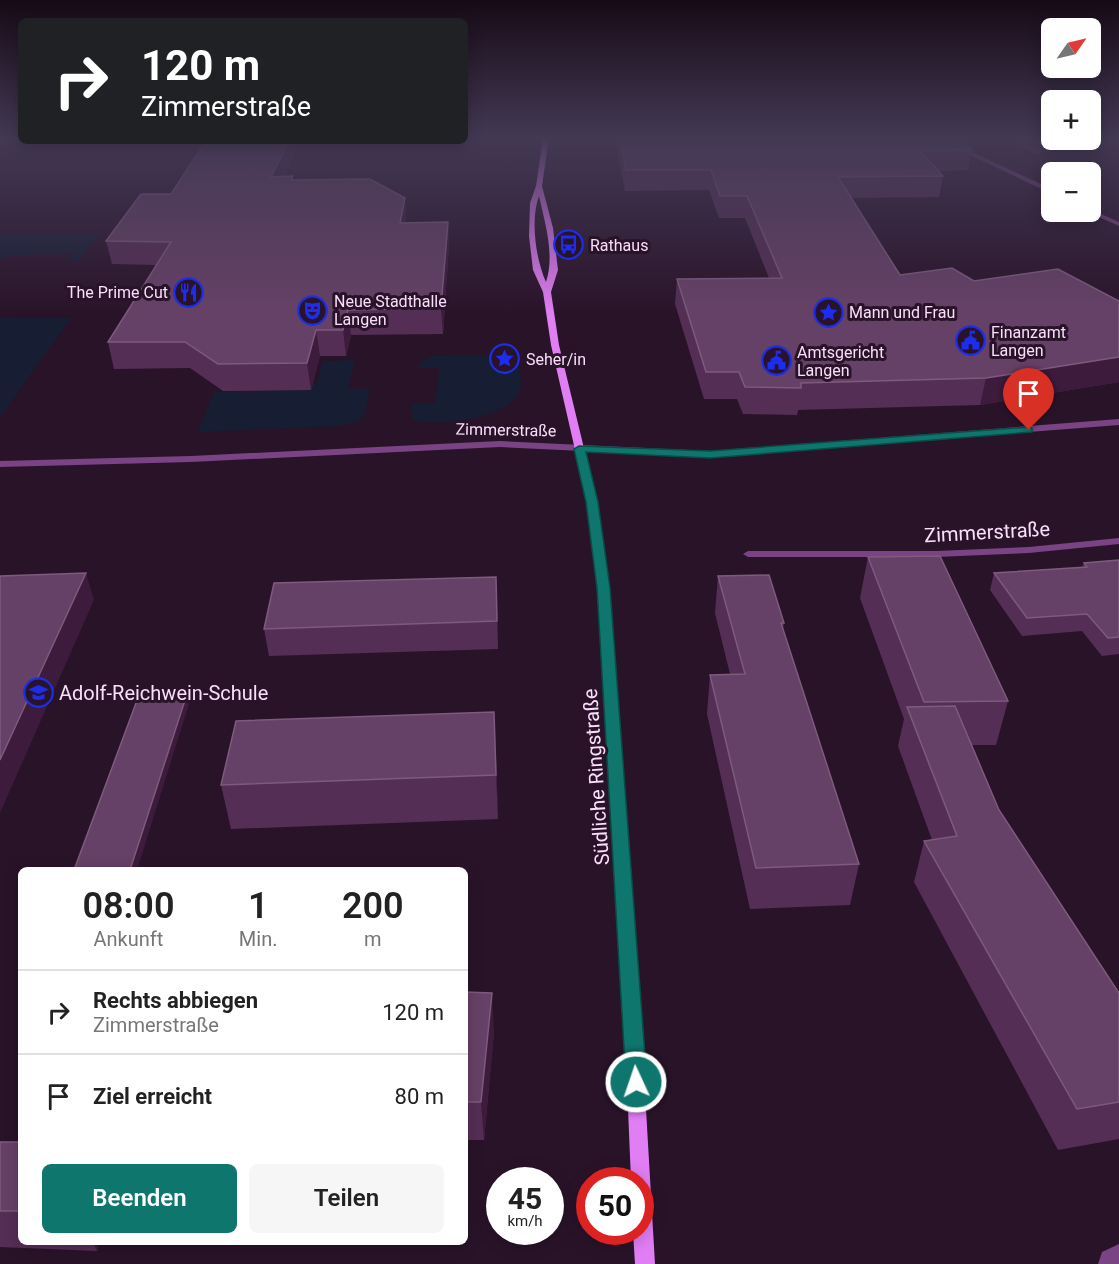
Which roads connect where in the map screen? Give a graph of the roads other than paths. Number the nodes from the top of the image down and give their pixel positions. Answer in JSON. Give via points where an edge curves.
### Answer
{"nodes":[{"id":1,"x":535,"y":197,"type":"edge"},
{"id":2,"x":542,"y":197,"type":"edge"},
{"id":3,"x":1101,"y":216,"type":"edge"},
{"id":4,"x":1119,"y":224,"type":"edge"},
{"id":5,"x":547,"y":292,"type":"junction"},
{"id":6,"x":1119,"y":422,"type":"edge"},
{"id":7,"x":579,"y":449,"type":"junction"},
{"id":8,"x":0,"y":464,"type":"edge"},
{"id":9,"x":1119,"y":541,"type":"edge"},
{"id":10,"x":748,"y":554,"type":"dead end"},
{"id":11,"x":1119,"y":1254,"type":"edge"},
{"id":12,"x":645,"y":1264,"type":"edge"},
{"id":13,"x":1108,"y":1264,"type":"edge"}],
"edges":[{"from":1,"to":5,"type":"main road","name":"Südliche Ringstraße","via":[[532,236],[537,270]]},
{"from":2,"to":5,"type":"main road","name":"Südliche Ringstraße","via":[[554,270]]},
{"from":3,"to":4,"type":"street"},
{"from":5,"to":7,"type":"main road","name":"Südliche Ringstraße"},
{"from":6,"to":7,"type":"street","name":"Zimmerstraße","via":[[710,454]]},
{"from":7,"to":8,"type":"street","name":"Zimmerstraße","via":[[491,444]]},
{"from":7,"to":12,"type":"main road","name":"Südliche Ringstraße","via":[[592,502],[603,588],[632,989]]},
{"from":9,"to":10,"type":"street","name":"Zimmerstraße","via":[[936,554]]},
{"from":11,"to":13,"type":"street","via":[[1109,1259]]}]}
